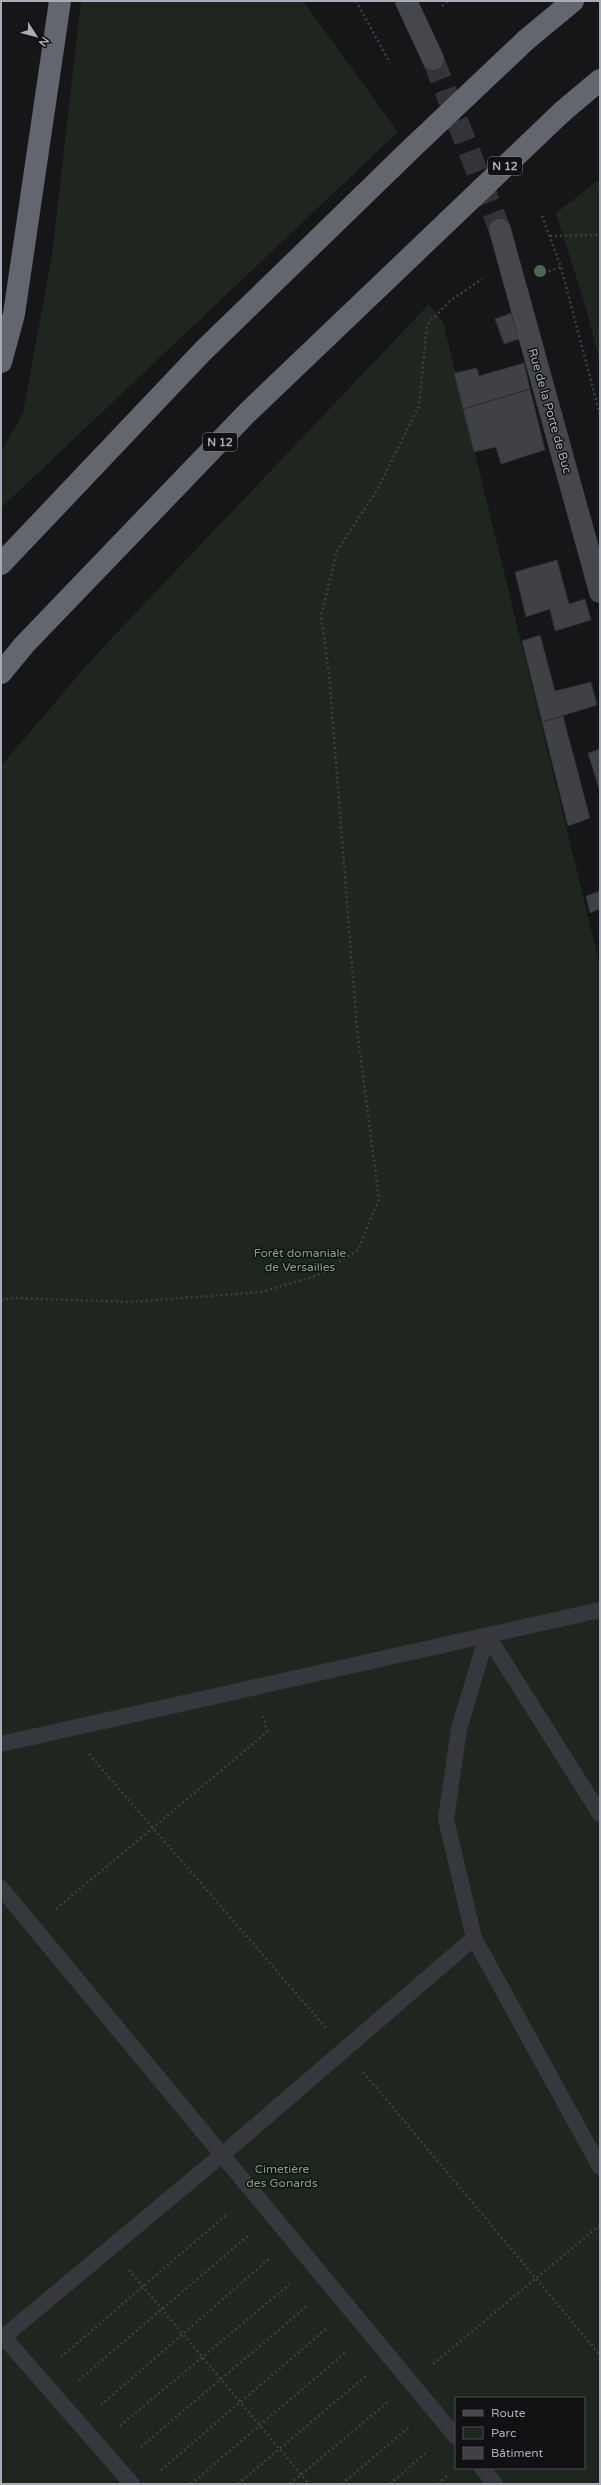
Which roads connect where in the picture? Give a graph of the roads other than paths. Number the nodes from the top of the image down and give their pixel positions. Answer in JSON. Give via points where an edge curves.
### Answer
{"nodes":[{"id":1,"x":60,"y":1,"type":"edge"},
{"id":2,"x":406,"y":1,"type":"edge"},
{"id":3,"x":573,"y":1,"type":"edge"},
{"id":4,"x":433,"y":59,"type":"tunnel mouth"},
{"id":5,"x":600,"y":80,"type":"edge"},
{"id":6,"x":500,"y":230,"type":"tunnel mouth"},
{"id":7,"x":1,"y":362,"type":"edge"},
{"id":8,"x":1,"y":564,"type":"edge"},
{"id":9,"x":600,"y":592,"type":"edge"},
{"id":10,"x":1,"y":673,"type":"edge"},
{"id":11,"x":600,"y":1610,"type":"edge"},
{"id":12,"x":487,"y":1635,"type":"junction"},
{"id":13,"x":1,"y":1744,"type":"edge"},
{"id":14,"x":600,"y":1814,"type":"edge"},
{"id":15,"x":1,"y":1888,"type":"edge"},
{"id":16,"x":474,"y":1938,"type":"junction"},
{"id":17,"x":223,"y":2154,"type":"junction"},
{"id":18,"x":600,"y":2166,"type":"edge"},
{"id":19,"x":2,"y":2337,"type":"edge"},
{"id":20,"x":455,"y":2436,"type":"edge"},
{"id":21,"x":483,"y":2469,"type":"edge"},
{"id":22,"x":132,"y":2484,"type":"edge"},
{"id":23,"x":495,"y":2484,"type":"edge"}],
"edges":[{"from":1,"to":7,"type":"highway","via":[[14,314]]},
{"from":2,"to":4,"type":"main road"},
{"from":3,"to":8,"type":"highway","bridge":true,"via":[[526,40],[203,351]]},
{"from":5,"to":10,"type":"highway","number":"N 12","bridge":true,"via":[[562,112],[247,414],[24,645]]},
{"from":6,"to":9,"type":"main road","name":"Rue de la Porte de Buc"},
{"from":11,"to":12,"type":"lane"},
{"from":12,"to":13,"type":"lane"},
{"from":12,"to":14,"type":"lane"},
{"from":12,"to":16,"type":"lane","via":[[459,1729],[446,1819]]},
{"from":15,"to":17,"type":"lane"},
{"from":16,"to":17,"type":"lane"},
{"from":16,"to":18,"type":"lane"},
{"from":17,"to":19,"type":"lane"},
{"from":17,"to":20,"type":"lane"},
{"from":19,"to":22,"type":"lane"},
{"from":21,"to":23,"type":"lane"}]}
